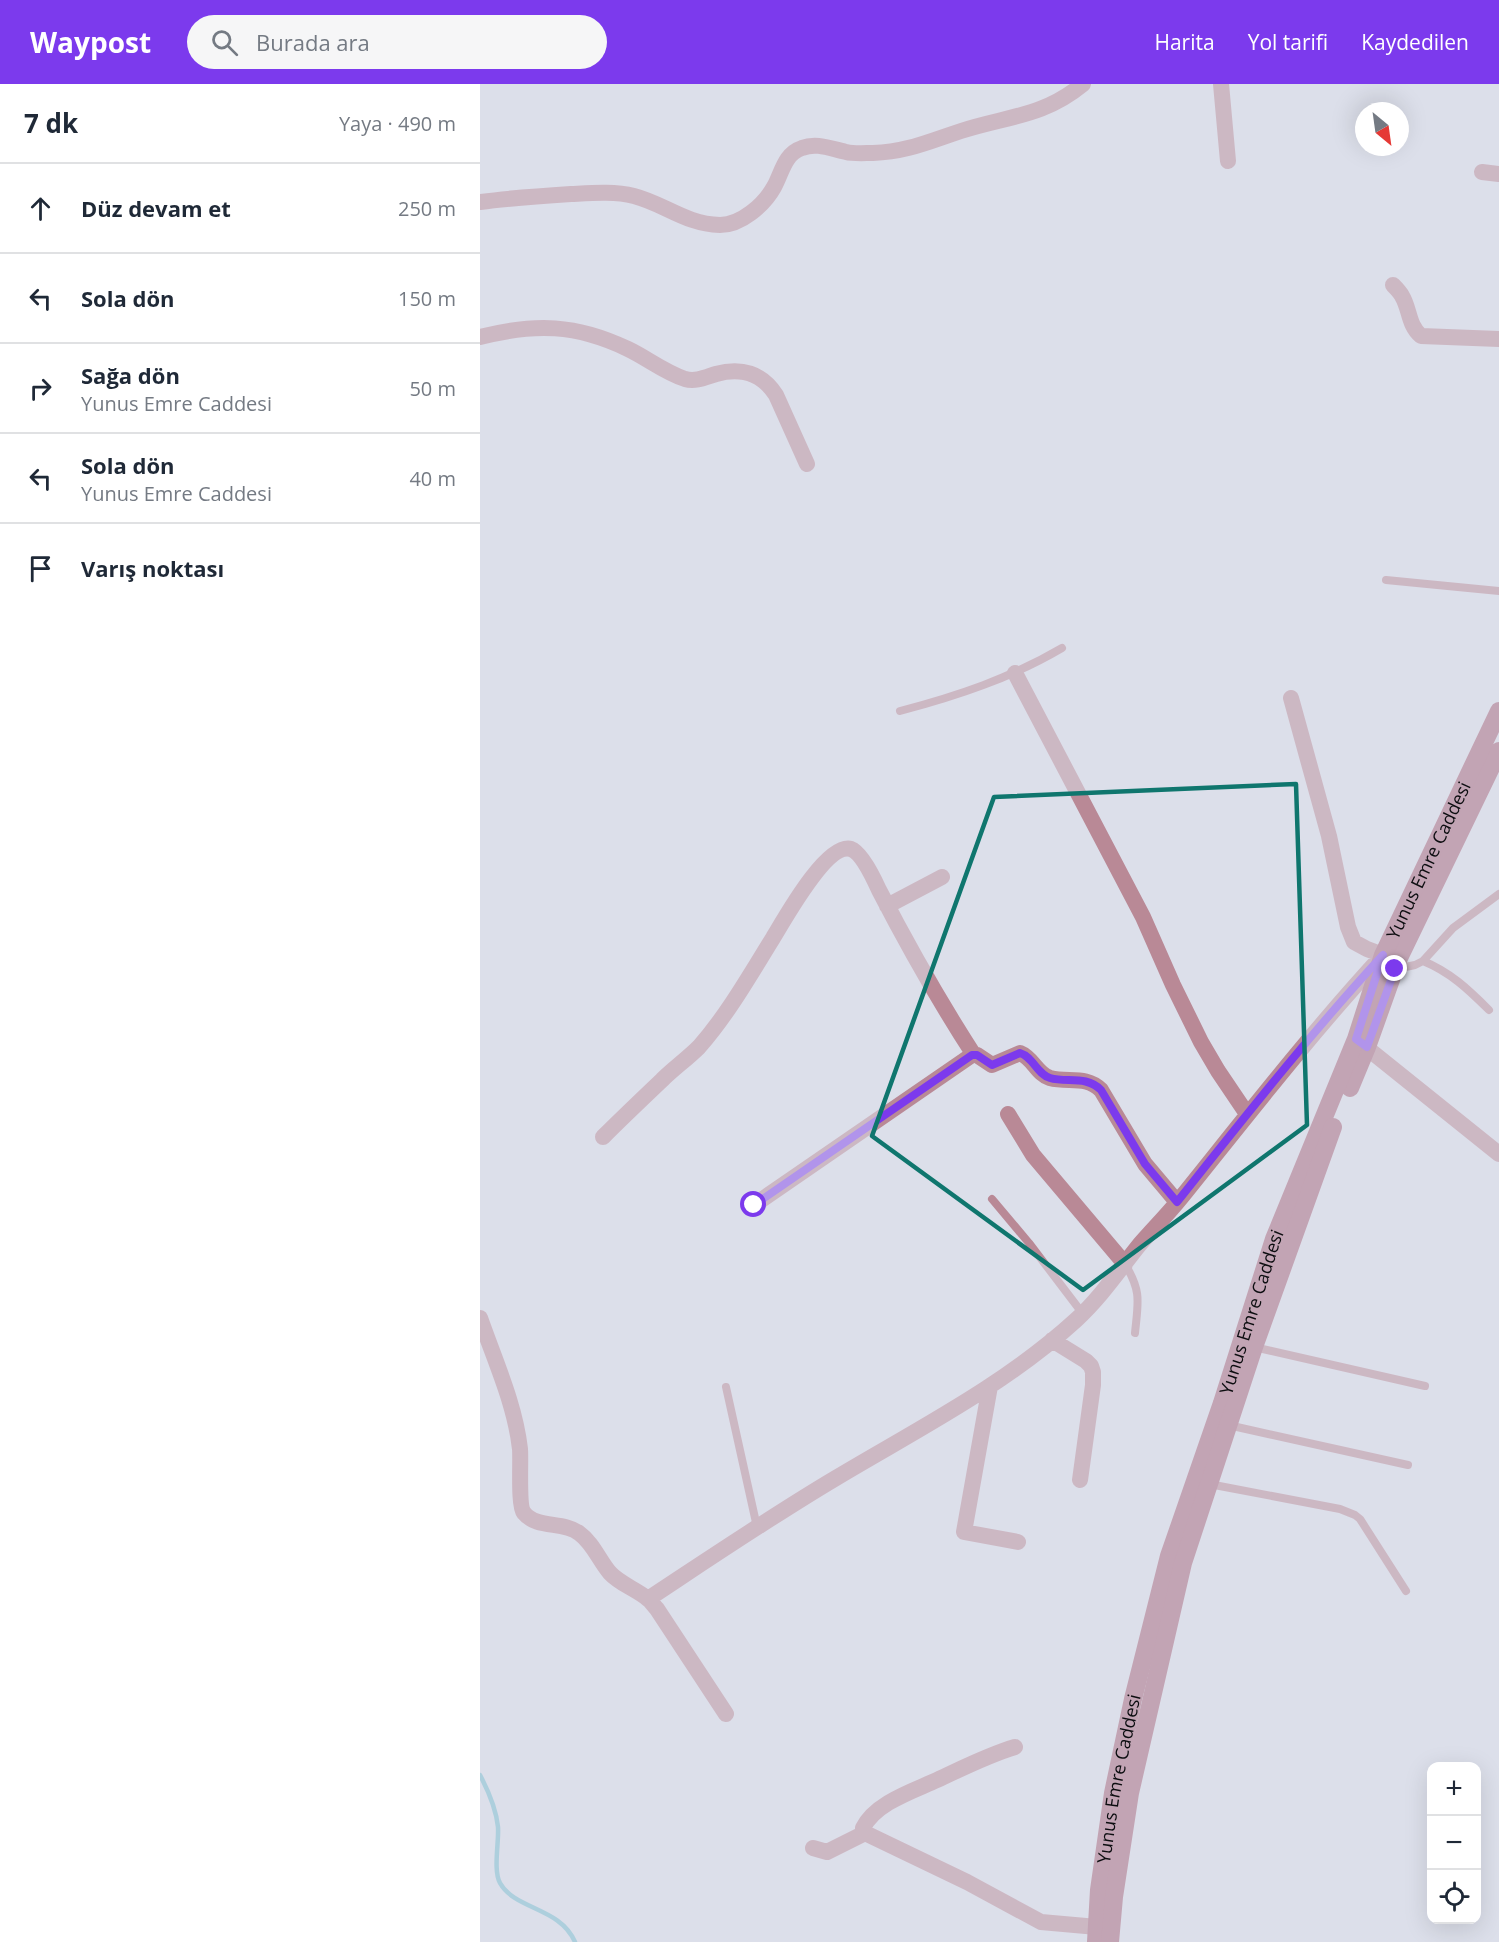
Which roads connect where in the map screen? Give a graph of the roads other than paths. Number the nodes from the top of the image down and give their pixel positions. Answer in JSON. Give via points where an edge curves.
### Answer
{"nodes":[{"id":1,"x":1083,"y":84,"type":"edge"},
{"id":2,"x":1221,"y":84,"type":"edge"},
{"id":3,"x":1228,"y":161,"type":"dead end"},
{"id":4,"x":480,"y":202,"type":"edge"},
{"id":5,"x":1393,"y":285,"type":"dead end"},
{"id":6,"x":480,"y":338,"type":"edge"},
{"id":7,"x":1499,"y":339,"type":"edge"},
{"id":8,"x":807,"y":464,"type":"dead end"},
{"id":9,"x":1386,"y":580,"type":"dead end"},
{"id":10,"x":1499,"y":591,"type":"edge"},
{"id":11,"x":1062,"y":648,"type":"dead end"},
{"id":12,"x":1016,"y":673,"type":"junction"},
{"id":13,"x":1291,"y":698,"type":"dead end"},
{"id":14,"x":900,"y":711,"type":"dead end"},
{"id":15,"x":1499,"y":711,"type":"edge"},
{"id":16,"x":1499,"y":751,"type":"edge"},
{"id":17,"x":942,"y":877,"type":"dead end"},
{"id":18,"x":1499,"y":894,"type":"edge"},
{"id":19,"x":887,"y":906,"type":"junction"},
{"id":20,"x":1423,"y":961,"type":"junction"},
{"id":21,"x":1389,"y":962,"type":"junction"},
{"id":22,"x":1489,"y":1010,"type":"dead end"},
{"id":23,"x":1362,"y":1043,"type":"junction"},
{"id":24,"x":974,"y":1055,"type":"junction"},
{"id":25,"x":1008,"y":1114,"type":"dead end"},
{"id":26,"x":1247,"y":1114,"type":"junction"},
{"id":27,"x":603,"y":1137,"type":"dead end"},
{"id":28,"x":1499,"y":1155,"type":"edge"},
{"id":29,"x":992,"y":1199,"type":"dead end"},
{"id":30,"x":1177,"y":1202,"type":"junction"},
{"id":31,"x":754,"y":1205,"type":"dead end"},
{"id":32,"x":1125,"y":1264,"type":"junction"},
{"id":33,"x":1083,"y":1314,"type":"junction"},
{"id":34,"x":480,"y":1318,"type":"edge"},
{"id":35,"x":1135,"y":1333,"type":"dead end"},
{"id":36,"x":1052,"y":1340,"type":"junction"},
{"id":37,"x":1254,"y":1347,"type":"junction"},
{"id":38,"x":990,"y":1386,"type":"junction"},
{"id":39,"x":1425,"y":1386,"type":"dead end"},
{"id":40,"x":726,"y":1387,"type":"dead end"},
{"id":41,"x":1228,"y":1425,"type":"junction"},
{"id":42,"x":1408,"y":1465,"type":"dead end"},
{"id":43,"x":1080,"y":1480,"type":"dead end"},
{"id":44,"x":1209,"y":1484,"type":"junction"},
{"id":45,"x":757,"y":1527,"type":"junction"},
{"id":46,"x":1018,"y":1542,"type":"dead end"},
{"id":47,"x":1406,"y":1591,"type":"dead end"},
{"id":48,"x":648,"y":1599,"type":"junction"},
{"id":49,"x":726,"y":1714,"type":"dead end"},
{"id":50,"x":1015,"y":1747,"type":"dead end"},
{"id":51,"x":865,"y":1833,"type":"junction"},
{"id":52,"x":813,"y":1848,"type":"dead end"},
{"id":53,"x":1096,"y":1934,"type":"edge"},
{"id":54,"x":1110,"y":1942,"type":"edge"}],
"edges":[{"from":1,"to":4,"type":"street","via":[[1044,108],[909,150],[856,153],[814,145],[802,147],[790,155],[763,202],[730,224],[689,220],[632,196],[601,193]]},
{"from":2,"to":3,"type":"street"},
{"from":5,"to":7,"type":"street","via":[[1421,336]]},
{"from":6,"to":8,"type":"street","via":[[547,327],[578,330],[627,348],[686,379],[747,371],[759,376],[776,395]]},
{"from":9,"to":10,"type":"lane"},
{"from":11,"to":12,"type":"lane"},
{"from":12,"to":14,"type":"lane","via":[[977,689]]},
{"from":12,"to":26,"type":"street","via":[[1143,917],[1201,1042]]},
{"from":13,"to":21,"type":"street","via":[[1329,836],[1348,927],[1354,942]]},
{"from":15,"to":21,"type":"street","name":"Yunus Emre Caddesi"},
{"from":16,"to":21,"type":"street","name":"Yunus Emre Caddesi"},
{"from":17,"to":19,"type":"street"},
{"from":18,"to":20,"type":"lane","via":[[1453,928]]},
{"from":19,"to":24,"type":"street"},
{"from":19,"to":27,"type":"street","via":[[858,854],[851,849],[833,854],[806,886],[716,1026],[698,1048]]},
{"from":20,"to":21,"type":"lane","via":[[1415,965]]},
{"from":20,"to":22,"type":"lane","via":[[1442,969]]},
{"from":21,"to":23,"type":"street","name":"Yunus Emre Caddesi"},
{"from":21,"to":26,"type":"street","via":[[1335,1007]]},
{"from":23,"to":28,"type":"street"},
{"from":23,"to":37,"type":"street","name":"Yunus Emre Caddesi"},
{"from":23,"to":53,"type":"street","name":"Yunus Emre Caddesi","via":[[1274,1239],[1168,1556],[1113,1793]]},
{"from":24,"to":30,"type":"street","via":[[992,1065],[1020,1053],[1049,1078],[1095,1085],[1145,1164]]},
{"from":24,"to":31,"type":"street"},
{"from":25,"to":32,"type":"street","via":[[1033,1155]]},
{"from":26,"to":30,"type":"street"},
{"from":29,"to":33,"type":"lane"},
{"from":30,"to":32,"type":"street"},
{"from":32,"to":33,"type":"street"},
{"from":32,"to":35,"type":"lane","via":[[1135,1281],[1138,1299]]},
{"from":33,"to":36,"type":"street"},
{"from":34,"to":48,"type":"street","via":[[519,1437],[524,1513],[577,1532],[588,1541],[611,1575]]},
{"from":36,"to":38,"type":"street"},
{"from":36,"to":43,"type":"street","via":[[1086,1361],[1093,1372]]},
{"from":37,"to":39,"type":"lane"},
{"from":37,"to":41,"type":"street","name":"Yunus Emre Caddesi"},
{"from":38,"to":45,"type":"street"},
{"from":38,"to":46,"type":"street","via":[[964,1532]]},
{"from":40,"to":45,"type":"lane"},
{"from":41,"to":42,"type":"lane"},
{"from":41,"to":44,"type":"street","name":"Yunus Emre Caddesi"},
{"from":44,"to":47,"type":"lane","via":[[1355,1515]]},
{"from":44,"to":54,"type":"street","name":"Yunus Emre Caddesi","via":[[1183,1563],[1130,1793]]},
{"from":45,"to":48,"type":"street"},
{"from":48,"to":49,"type":"street"},
{"from":50,"to":51,"type":"street","via":[[988,1755],[896,1798],[866,1821]]},
{"from":51,"to":52,"type":"street","via":[[827,1851]]},
{"from":51,"to":53,"type":"street","via":[[1041,1922]]}]}
